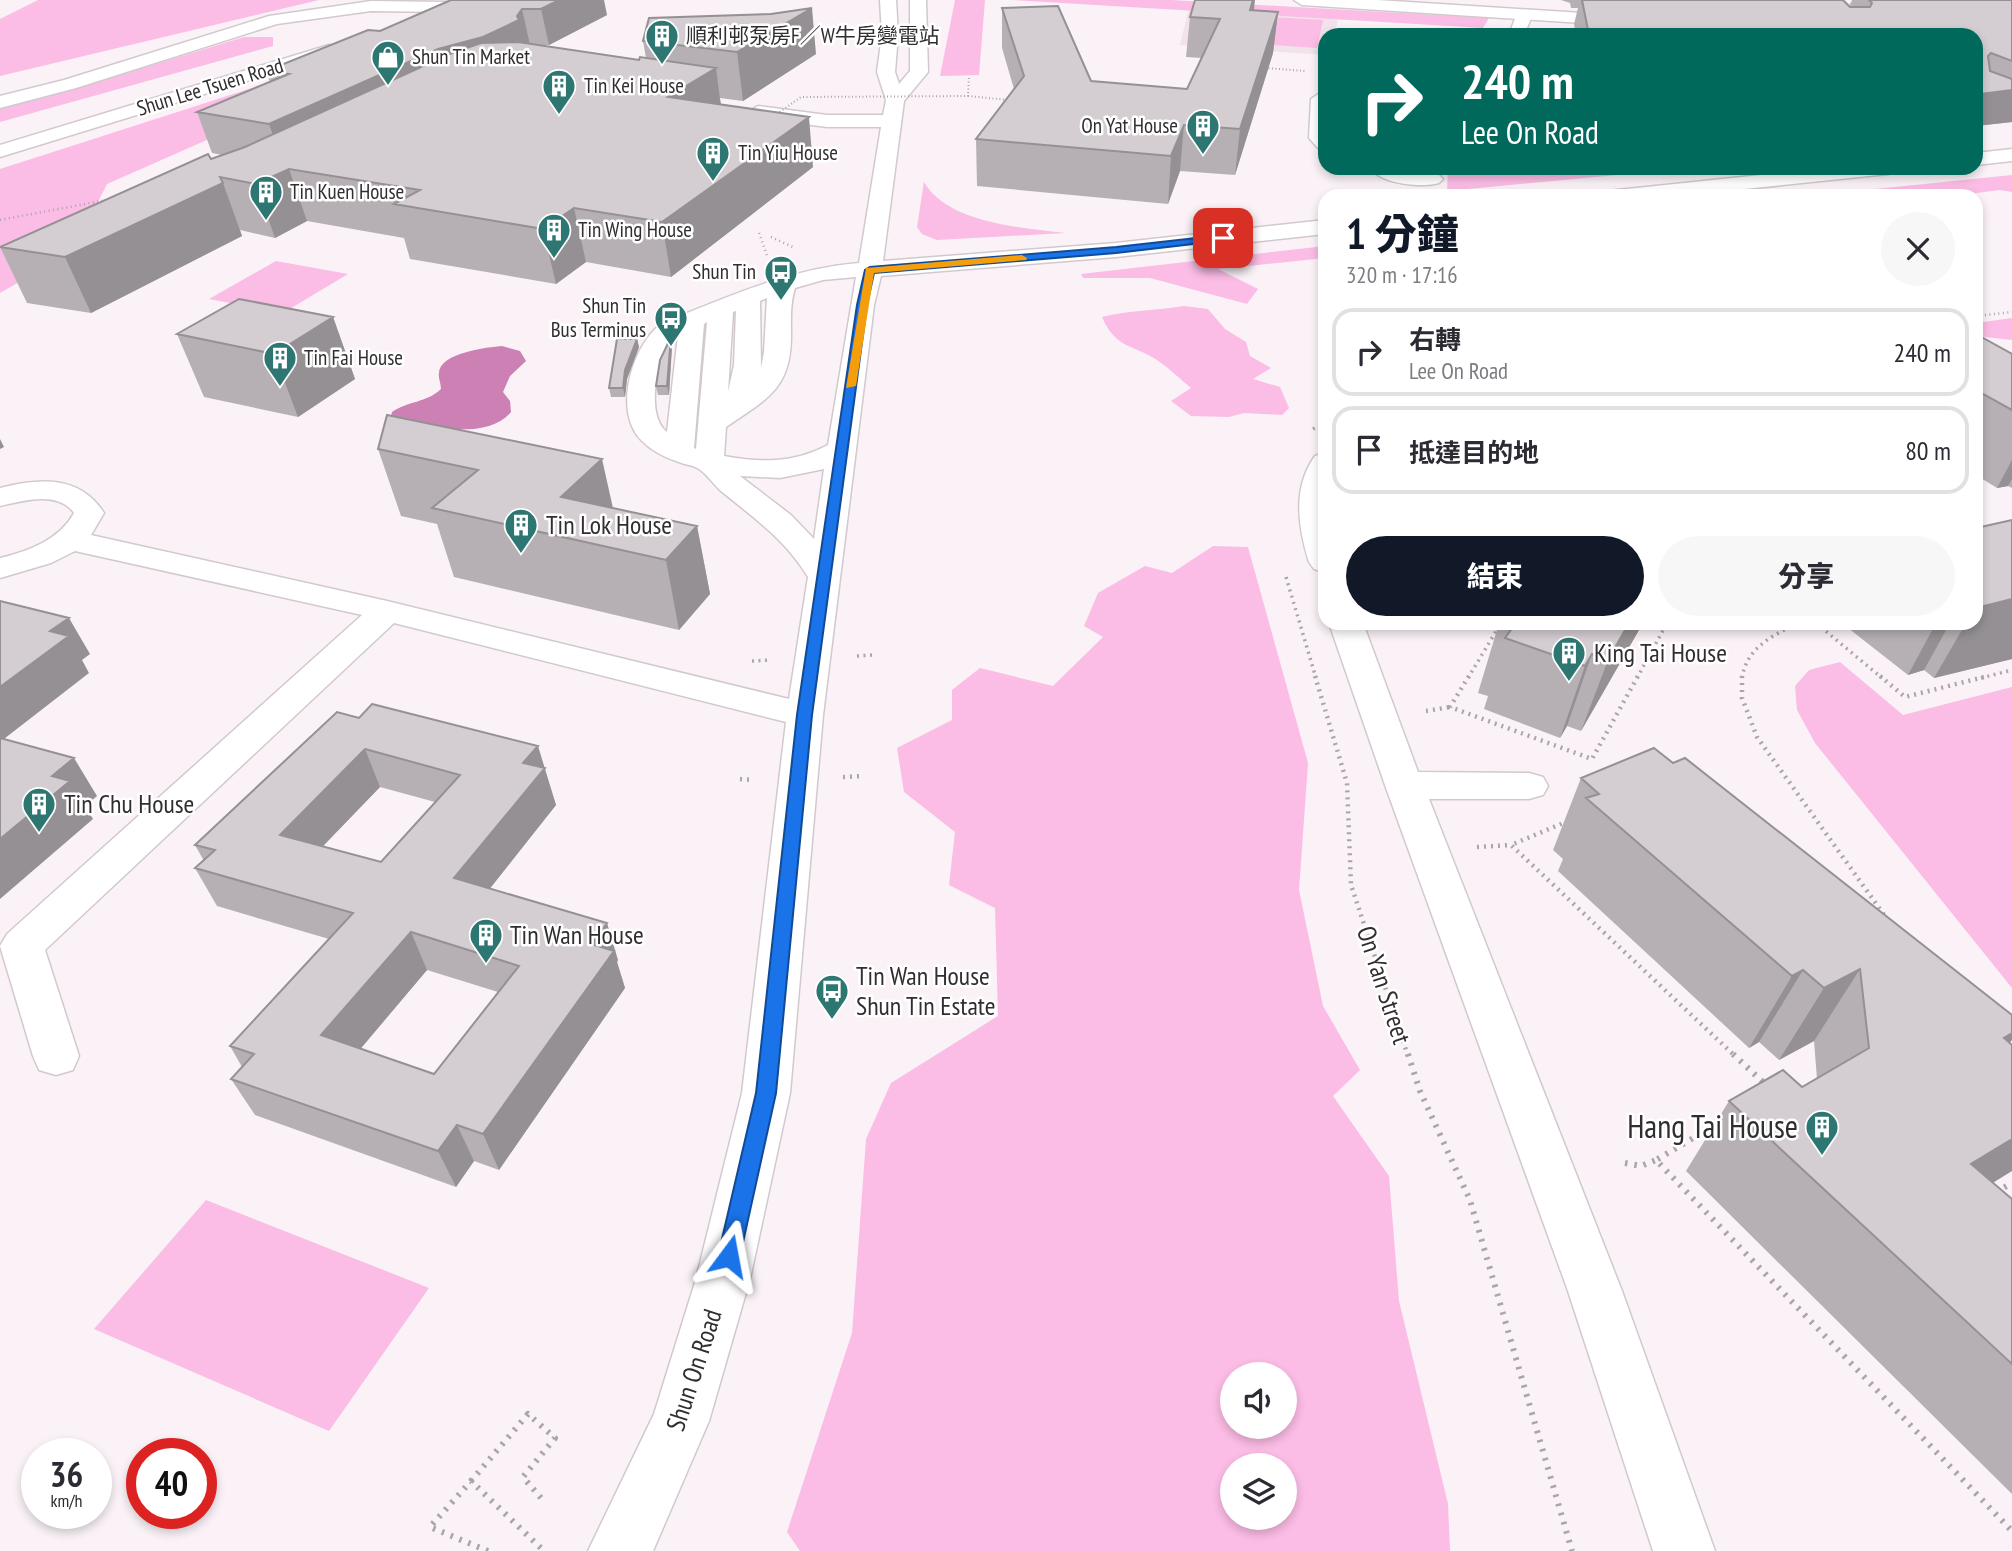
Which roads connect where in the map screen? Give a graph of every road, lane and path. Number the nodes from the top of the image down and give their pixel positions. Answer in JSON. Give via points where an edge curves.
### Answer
{"nodes":[{"id":1,"x":888,"y":0,"type":"edge"},
{"id":2,"x":919,"y":0,"type":"edge"},
{"id":3,"x":1302,"y":0,"type":"edge"},
{"id":4,"x":1364,"y":0,"type":"edge"},
{"id":5,"x":1854,"y":0,"type":"edge"},
{"id":6,"x":1502,"y":4,"type":"edge"},
{"id":7,"x":1844,"y":15,"type":"edge"},
{"id":8,"x":415,"y":24,"type":"edge"},
{"id":9,"x":342,"y":46,"type":"edge"},
{"id":10,"x":1257,"y":67,"type":"edge"},
{"id":11,"x":1311,"y":71,"type":"dead end"},
{"id":12,"x":969,"y":76,"type":"dead end"},
{"id":13,"x":968,"y":96,"type":"junction"},
{"id":14,"x":1008,"y":100,"type":"edge"},
{"id":15,"x":0,"y":102,"type":"edge"},
{"id":16,"x":743,"y":110,"type":"edge"},
{"id":17,"x":893,"y":111,"type":"junction"},
{"id":18,"x":768,"y":121,"type":"edge"},
{"id":19,"x":0,"y":151,"type":"edge"},
{"id":20,"x":2012,"y":155,"type":"edge"},
{"id":21,"x":1983,"y":158,"type":"edge"},
{"id":22,"x":1396,"y":175,"type":"edge"},
{"id":23,"x":1820,"y":175,"type":"edge"},
{"id":24,"x":1432,"y":181,"type":"edge"},
{"id":25,"x":1686,"y":189,"type":"edge"},
{"id":26,"x":116,"y":198,"type":"edge"},
{"id":27,"x":0,"y":220,"type":"edge"},
{"id":28,"x":1318,"y":228,"type":"edge"},
{"id":29,"x":759,"y":233,"type":"dead end"},
{"id":30,"x":765,"y":245,"type":"dead end"},
{"id":31,"x":870,"y":270,"type":"junction"},
{"id":32,"x":783,"y":283,"type":"junction"},
{"id":33,"x":748,"y":296,"type":"junction"},
{"id":34,"x":721,"y":307,"type":"junction"},
{"id":35,"x":2012,"y":312,"type":"edge"},
{"id":36,"x":1983,"y":315,"type":"edge"},
{"id":37,"x":692,"y":319,"type":"junction"},
{"id":38,"x":721,"y":418,"type":"junction"},
{"id":39,"x":1318,"y":426,"type":"edge"},
{"id":40,"x":1310,"y":430,"type":"dead end"},
{"id":41,"x":841,"y":450,"type":"junction"},
{"id":42,"x":679,"y":451,"type":"junction"},
{"id":43,"x":709,"y":461,"type":"junction"},
{"id":44,"x":1318,"y":480,"type":"edge"},
{"id":45,"x":0,"y":497,"type":"edge"},
{"id":46,"x":70,"y":540,"type":"junction"},
{"id":47,"x":1318,"y":544,"type":"edge"},
{"id":48,"x":0,"y":568,"type":"edge"},
{"id":49,"x":1285,"y":574,"type":"dead end"},
{"id":50,"x":825,"y":578,"type":"junction"},
{"id":51,"x":387,"y":611,"type":"junction"},
{"id":52,"x":1349,"y":630,"type":"edge"},
{"id":53,"x":1497,"y":630,"type":"edge"},
{"id":54,"x":1663,"y":630,"type":"edge"},
{"id":55,"x":1781,"y":630,"type":"edge"},
{"id":56,"x":1824,"y":630,"type":"edge"},
{"id":57,"x":874,"y":655,"type":"dead end"},
{"id":58,"x":857,"y":656,"type":"dead end"},
{"id":59,"x":771,"y":660,"type":"dead end"},
{"id":60,"x":752,"y":661,"type":"dead end"},
{"id":61,"x":2012,"y":670,"type":"edge"},
{"id":62,"x":1450,"y":707,"type":"junction"},
{"id":63,"x":1426,"y":711,"type":"dead end"},
{"id":64,"x":805,"y":715,"type":"junction"},
{"id":65,"x":842,"y":776,"type":"dead end"},
{"id":66,"x":862,"y":776,"type":"dead end"},
{"id":67,"x":740,"y":779,"type":"dead end"},
{"id":68,"x":757,"y":780,"type":"dead end"},
{"id":69,"x":1405,"y":785,"type":"junction"},
{"id":70,"x":1529,"y":786,"type":"dead end"},
{"id":71,"x":1574,"y":819,"type":"dead end"},
{"id":72,"x":1511,"y":845,"type":"junction"},
{"id":73,"x":1477,"y":847,"type":"dead end"},
{"id":74,"x":1893,"y":926,"type":"edge"},
{"id":75,"x":55,"y":1056,"type":"dead end"},
{"id":76,"x":1773,"y":1091,"type":"edge"},
{"id":77,"x":1726,"y":1119,"type":"dead end"},
{"id":78,"x":1656,"y":1160,"type":"junction"},
{"id":79,"x":1625,"y":1163,"type":"dead end"},
{"id":80,"x":2012,"y":1182,"type":"edge"},
{"id":81,"x":1988,"y":1197,"type":"edge"},
{"id":82,"x":471,"y":1481,"type":"junction"},
{"id":83,"x":541,"y":1499,"type":"dead end"},
{"id":84,"x":2012,"y":1531,"type":"edge"},
{"id":85,"x":488,"y":1551,"type":"edge"},
{"id":86,"x":544,"y":1551,"type":"edge"},
{"id":87,"x":619,"y":1551,"type":"edge"},
{"id":88,"x":1572,"y":1551,"type":"edge"},
{"id":89,"x":1684,"y":1551,"type":"edge"}],
"edges":[{"from":1,"to":17,"type":"street","name":"Shun On Road","via":[[886,72]]},
{"from":2,"to":17,"type":"street","via":[[919,72]]},
{"from":3,"to":6,"type":"street","via":[[1521,24],[1642,17]]},
{"from":4,"to":6,"type":"street"},
{"from":5,"to":7,"type":"path"},
{"from":8,"to":15,"type":"street","via":[[470,8],[371,6],[275,19]]},
{"from":9,"to":19,"type":"street","name":"Shun Lee Tsuen Road"},
{"from":10,"to":11,"type":"path"},
{"from":12,"to":13,"type":"path","bridge":true},
{"from":13,"to":14,"type":"path"},
{"from":13,"to":18,"type":"path","bridge":true,"via":[[801,97]]},
{"from":16,"to":17,"type":"street","via":[[827,121]]},
{"from":17,"to":31,"type":"street","name":"Shun On Road"},
{"from":20,"to":21,"type":"street"},
{"from":22,"to":24,"type":"street"},
{"from":23,"to":25,"type":"street"},
{"from":26,"to":27,"type":"path"},
{"from":28,"to":31,"type":"street"},
{"from":29,"to":30,"type":"path"},
{"from":31,"to":32,"type":"street","via":[[822,273]]},
{"from":31,"to":41,"type":"street","name":"Shun On Road"},
{"from":32,"to":33,"type":"street"},
{"from":32,"to":38,"type":"street","via":[[776,304],[780,331],[773,370],[758,395]]},
{"from":33,"to":34,"type":"street"},
{"from":33,"to":38,"type":"street","via":[[746,379]]},
{"from":34,"to":37,"type":"street"},
{"from":34,"to":38,"type":"street"},
{"from":35,"to":36,"type":"path"},
{"from":37,"to":42,"type":"street"},
{"from":37,"to":42,"type":"street","via":[[658,337],[649,348],[640,415],[658,441]]},
{"from":38,"to":43,"type":"street"},
{"from":39,"to":40,"type":"path"},
{"from":41,"to":43,"type":"street","via":[[784,469],[738,468]]},
{"from":41,"to":50,"type":"street","name":"Shun On Road"},
{"from":42,"to":43,"type":"street"},
{"from":43,"to":50,"type":"street","via":[[721,477],[786,527]]},
{"from":44,"to":47,"type":"street","via":[[1313,510]]},
{"from":45,"to":46,"type":"street","via":[[54,491],[79,499],[89,513]]},
{"from":46,"to":48,"type":"street","via":[[49,553]]},
{"from":46,"to":51,"type":"street"},
{"from":49,"to":88,"type":"path","name":"On Yan Street","via":[[1347,783],[1351,885],[1420,1091],[1469,1200]]},
{"from":50,"to":64,"type":"street","name":"Shun On Road"},
{"from":51,"to":64,"type":"street"},
{"from":51,"to":75,"type":"street","via":[[23,946]]},
{"from":52,"to":69,"type":"street"},
{"from":53,"to":62,"type":"path"},
{"from":54,"to":62,"type":"path","via":[[1592,759]]},
{"from":55,"to":74,"type":"path","via":[[1754,649],[1743,668],[1744,710],[1757,737]]},
{"from":56,"to":61,"type":"path","via":[[1905,697]]},
{"from":57,"to":58,"type":"path"},
{"from":59,"to":60,"type":"path"},
{"from":62,"to":63,"type":"path"},
{"from":64,"to":87,"type":"street","name":"Shun On Road","via":[[766,1093],[756,1142],[723,1279],[680,1421]]},
{"from":65,"to":66,"type":"path"},
{"from":67,"to":68,"type":"path"},
{"from":69,"to":70,"type":"street"},
{"from":69,"to":89,"type":"street","via":[[1595,1291]]},
{"from":71,"to":72,"type":"path"},
{"from":72,"to":73,"type":"path"},
{"from":72,"to":76,"type":"path"},
{"from":77,"to":78,"type":"path"},
{"from":78,"to":79,"type":"path","via":[[1641,1166]]},
{"from":78,"to":84,"type":"path"},
{"from":80,"to":81,"type":"path"},
{"from":82,"to":83,"type":"path","via":[[528,1414],[555,1437],[523,1477]]},
{"from":82,"to":85,"type":"path","via":[[430,1527]]},
{"from":82,"to":86,"type":"path"}]}
